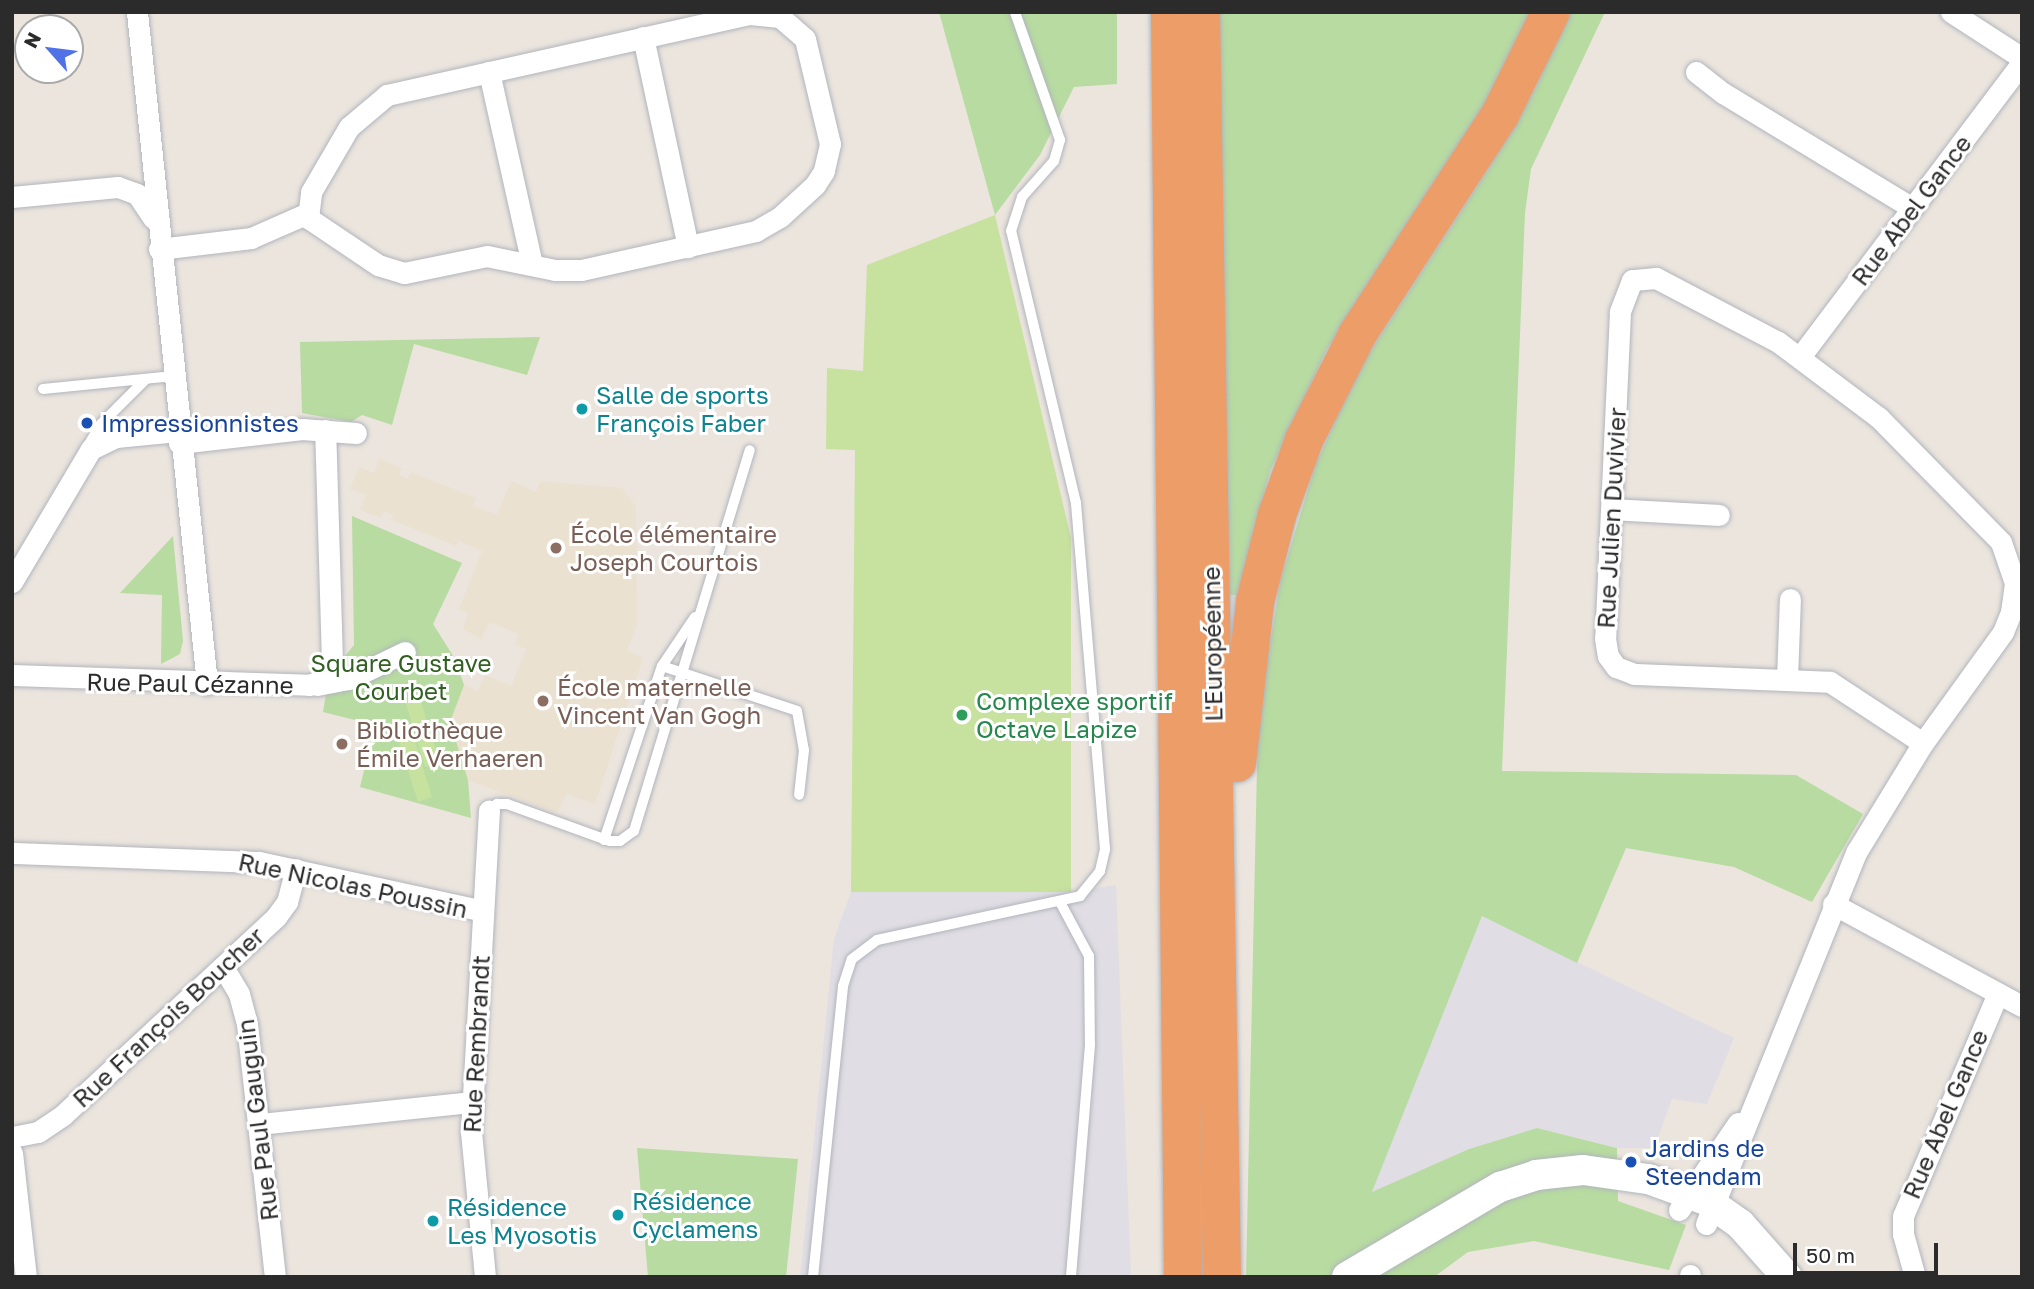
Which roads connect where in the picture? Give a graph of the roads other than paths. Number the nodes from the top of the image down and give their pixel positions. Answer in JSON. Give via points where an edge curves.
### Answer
{"nodes":[{"id":1,"x":137,"y":12,"type":"edge"},
{"id":2,"x":1015,"y":12,"type":"edge"},
{"id":3,"x":1151,"y":12,"type":"edge"},
{"id":4,"x":1170,"y":12,"type":"edge"},
{"id":5,"x":1201,"y":12,"type":"edge"},
{"id":6,"x":1551,"y":12,"type":"edge"},
{"id":7,"x":1951,"y":12,"type":"edge"},
{"id":8,"x":643,"y":37,"type":"junction"},
{"id":9,"x":2022,"y":60,"type":"edge"},
{"id":10,"x":489,"y":72,"type":"junction"},
{"id":11,"x":1696,"y":72,"type":"dead end"},
{"id":12,"x":12,"y":197,"type":"edge"},
{"id":13,"x":1912,"y":208,"type":"junction"},
{"id":14,"x":306,"y":214,"type":"junction"},
{"id":15,"x":158,"y":240,"type":"junction"},
{"id":16,"x":688,"y":247,"type":"junction"},
{"id":17,"x":532,"y":264,"type":"junction"},
{"id":18,"x":1800,"y":357,"type":"junction"},
{"id":19,"x":173,"y":376,"type":"junction"},
{"id":20,"x":148,"y":379,"type":"junction"},
{"id":21,"x":43,"y":389,"type":"dead end"},
{"id":22,"x":325,"y":430,"type":"junction"},
{"id":23,"x":356,"y":433,"type":"dead end"},
{"id":24,"x":178,"y":437,"type":"junction"},
{"id":25,"x":750,"y":450,"type":"dead end"},
{"id":26,"x":78,"y":468,"type":"junction"},
{"id":27,"x":1612,"y":509,"type":"junction"},
{"id":28,"x":1719,"y":515,"type":"dead end"},
{"id":29,"x":2017,"y":566,"type":"edge"},
{"id":30,"x":12,"y":582,"type":"edge"},
{"id":31,"x":1790,"y":599,"type":"dead end"},
{"id":32,"x":697,"y":614,"type":"junction"},
{"id":33,"x":405,"y":652,"type":"dead end"},
{"id":34,"x":662,"y":666,"type":"junction"},
{"id":35,"x":686,"y":673,"type":"junction"},
{"id":36,"x":12,"y":675,"type":"edge"},
{"id":37,"x":1787,"y":678,"type":"junction"},
{"id":38,"x":208,"y":684,"type":"junction"},
{"id":39,"x":315,"y":685,"type":"junction"},
{"id":40,"x":1923,"y":743,"type":"junction"},
{"id":41,"x":799,"y":796,"type":"dead end"},
{"id":42,"x":489,"y":811,"type":"joint"},
{"id":43,"x":604,"y":840,"type":"junction"},
{"id":44,"x":12,"y":853,"type":"edge"},
{"id":45,"x":296,"y":869,"type":"junction"},
{"id":46,"x":1182,"y":881,"type":"junction"},
{"id":47,"x":1060,"y":902,"type":"junction"},
{"id":48,"x":1833,"y":904,"type":"junction"},
{"id":49,"x":483,"y":911,"type":"junction"},
{"id":50,"x":223,"y":967,"type":"junction"},
{"id":51,"x":1998,"y":993,"type":"junction"},
{"id":52,"x":2022,"y":1006,"type":"edge"},
{"id":53,"x":472,"y":1102,"type":"junction"},
{"id":54,"x":258,"y":1124,"type":"junction"},
{"id":55,"x":1221,"y":1132,"type":"junction"},
{"id":56,"x":12,"y":1137,"type":"edge"},
{"id":57,"x":12,"y":1153,"type":"edge"},
{"id":58,"x":1697,"y":1208,"type":"junction"},
{"id":59,"x":26,"y":1277,"type":"edge"},
{"id":60,"x":275,"y":1277,"type":"edge"},
{"id":61,"x":485,"y":1277,"type":"edge"},
{"id":62,"x":813,"y":1277,"type":"edge"},
{"id":63,"x":1070,"y":1277,"type":"edge"},
{"id":64,"x":1183,"y":1277,"type":"edge"},
{"id":65,"x":1223,"y":1277,"type":"edge"},
{"id":66,"x":1347,"y":1277,"type":"edge"},
{"id":67,"x":1767,"y":1277,"type":"edge"},
{"id":68,"x":1787,"y":1277,"type":"edge"},
{"id":69,"x":1915,"y":1277,"type":"edge"}],
"edges":[{"from":1,"to":15,"type":"street"},
{"from":2,"to":47,"type":"lane","via":[[1060,141],[1054,161],[1022,197],[1011,231],[1076,503],[1105,815],[1100,871],[1080,896]]},
{"from":3,"to":46,"type":"highway","via":[[1159,582]]},
{"from":4,"to":46,"type":"highway","name":"L'Européenne"},
{"from":5,"to":55,"type":"highway","name":"L'Européenne"},
{"from":6,"to":55,"type":"highway","via":[[1500,115],[1346,354],[1304,440],[1277,514],[1255,602],[1242,688]]},
{"from":7,"to":9,"type":"street"},
{"from":8,"to":10,"type":"street"},
{"from":8,"to":16,"type":"street"},
{"from":8,"to":16,"type":"street","via":[[750,15],[780,17],[800,32],[809,47],[828,126],[830,153],[824,171],[800,200],[756,231]]},
{"from":9,"to":13,"type":"street","name":"Rue Abel Gance"},
{"from":10,"to":14,"type":"street","via":[[396,92],[370,106],[354,120],[313,186]]},
{"from":10,"to":17,"type":"street"},
{"from":11,"to":13,"type":"street"},
{"from":12,"to":15,"type":"street","via":[[118,187],[145,202]]},
{"from":13,"to":18,"type":"street","name":"Rue Abel Gance"},
{"from":14,"to":15,"type":"street","via":[[251,238]]},
{"from":14,"to":17,"type":"street","via":[[318,228],[393,271],[487,257]]},
{"from":15,"to":19,"type":"street"},
{"from":16,"to":17,"type":"street","via":[[581,270]]},
{"from":18,"to":27,"type":"street","name":"Rue Julien Duvivier","via":[[1656,278],[1632,280],[1621,305]]},
{"from":18,"to":29,"type":"street","via":[[1900,437],[1996,537]]},
{"from":19,"to":20,"type":"lane"},
{"from":19,"to":24,"type":"street"},
{"from":20,"to":21,"type":"lane"},
{"from":20,"to":26,"type":"lane","via":[[135,386],[101,424]]},
{"from":22,"to":23,"type":"street"},
{"from":22,"to":24,"type":"street"},
{"from":22,"to":39,"type":"street","name":"Rue Paul Cézanne","via":[[332,662],[330,675]]},
{"from":24,"to":26,"type":"street","via":[[102,441]]},
{"from":24,"to":38,"type":"street"},
{"from":25,"to":32,"type":"lane"},
{"from":26,"to":30,"type":"street"},
{"from":27,"to":28,"type":"street"},
{"from":27,"to":37,"type":"street","name":"Rue Julien Duvivier","via":[[1605,645],[1616,667],[1634,674]]},
{"from":29,"to":40,"type":"street","via":[[2006,625]]},
{"from":31,"to":37,"type":"street"},
{"from":32,"to":34,"type":"lane"},
{"from":32,"to":35,"type":"lane"},
{"from":33,"to":39,"type":"street","via":[[349,679]]},
{"from":34,"to":35,"type":"lane"},
{"from":34,"to":43,"type":"lane"},
{"from":35,"to":41,"type":"lane","via":[[797,711],[804,750]]},
{"from":35,"to":43,"type":"lane","via":[[638,823],[625,839]]},
{"from":36,"to":38,"type":"street","name":"Rue Paul Cézanne"},
{"from":37,"to":40,"type":"street","name":"Rue Julien Duvivier","via":[[1835,684]]},
{"from":38,"to":39,"type":"street","name":"Rue Paul Cézanne"},
{"from":40,"to":48,"type":"street","via":[[1873,821]]},
{"from":42,"to":43,"type":"lane","via":[[497,804],[507,804]]},
{"from":42,"to":49,"type":"street","name":"Rue Rembrandt"},
{"from":44,"to":45,"type":"street","name":"Rue Nicolas Poussin","via":[[250,860]]},
{"from":45,"to":49,"type":"street","name":"Rue Nicolas Poussin"},
{"from":45,"to":50,"type":"street","name":"Rue François Boucher","via":[[281,913]]},
{"from":46,"to":64,"type":"highway","name":"L'Européenne"},
{"from":47,"to":62,"type":"lane","via":[[877,940],[852,959],[843,986]]},
{"from":47,"to":63,"type":"lane","via":[[1089,956],[1090,1045]]},
{"from":48,"to":51,"type":"street"},
{"from":48,"to":58,"type":"street","via":[[1762,1082]]},
{"from":49,"to":53,"type":"street","name":"Rue Rembrandt"},
{"from":50,"to":54,"type":"street","name":"Rue Paul Gauguin","via":[[245,1014]]},
{"from":50,"to":56,"type":"street","name":"Rue François Boucher","via":[[63,1115],[38,1132]]},
{"from":51,"to":52,"type":"street"},
{"from":51,"to":69,"type":"street","name":"Rue Abel Gance","via":[[1903,1216]]},
{"from":53,"to":54,"type":"street"},
{"from":53,"to":61,"type":"street","name":"Rue Rembrandt","via":[[473,1170]]},
{"from":54,"to":60,"type":"street","name":"Rue Paul Gauguin"},
{"from":55,"to":65,"type":"highway","name":"L'Européenne"},
{"from":57,"to":59,"type":"street"},
{"from":58,"to":66,"type":"street","via":[[1609,1171],[1536,1175],[1471,1202]]},
{"from":58,"to":67,"type":"street"},
{"from":58,"to":68,"type":"street","via":[[1755,1238]]}]}
